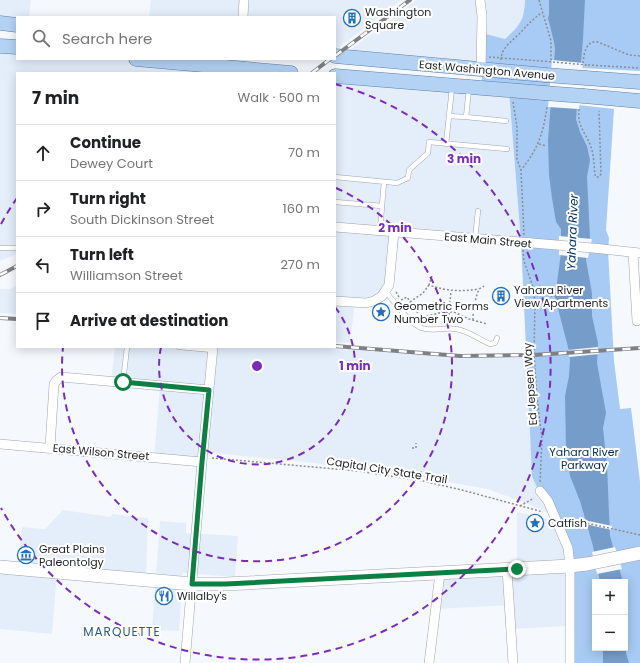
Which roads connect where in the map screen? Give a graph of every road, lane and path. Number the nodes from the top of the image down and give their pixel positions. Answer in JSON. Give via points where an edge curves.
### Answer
{"nodes":[{"id":1,"x":244,"y":0,"type":"edge"},
{"id":2,"x":480,"y":0,"type":"edge"},
{"id":3,"x":539,"y":0,"type":"edge"},
{"id":4,"x":543,"y":12,"type":"junction"},
{"id":5,"x":243,"y":16,"type":"edge"},
{"id":6,"x":0,"y":23,"type":"edge"},
{"id":7,"x":16,"y":25,"type":"edge"},
{"id":8,"x":0,"y":46,"type":"edge"},
{"id":9,"x":16,"y":47,"type":"edge"},
{"id":10,"x":336,"y":56,"type":"edge"},
{"id":11,"x":640,"y":56,"type":"edge"},
{"id":12,"x":489,"y":57,"type":"dead end"},
{"id":13,"x":149,"y":60,"type":"edge"},
{"id":14,"x":551,"y":60,"type":"dead end"},
{"id":15,"x":583,"y":63,"type":"dead end"},
{"id":16,"x":501,"y":65,"type":"junction"},
{"id":17,"x":238,"y":67,"type":"edge"},
{"id":18,"x":640,"y":68,"type":"edge"},
{"id":19,"x":481,"y":70,"type":"junction"},
{"id":20,"x":587,"y":71,"type":"junction"},
{"id":21,"x":282,"y":72,"type":"edge"},
{"id":22,"x":336,"y":76,"type":"edge"},
{"id":23,"x":640,"y":82,"type":"edge"},
{"id":24,"x":452,"y":85,"type":"junction"},
{"id":25,"x":469,"y":87,"type":"junction"},
{"id":26,"x":512,"y":91,"type":"junction"},
{"id":27,"x":545,"y":100,"type":"junction"},
{"id":28,"x":640,"y":100,"type":"edge"},
{"id":29,"x":582,"y":103,"type":"junction"},
{"id":30,"x":599,"y":111,"type":"dead end"},
{"id":31,"x":449,"y":116,"type":"junction"},
{"id":32,"x":466,"y":117,"type":"junction"},
{"id":33,"x":506,"y":121,"type":"dead end"},
{"id":34,"x":446,"y":144,"type":"junction"},
{"id":35,"x":539,"y":144,"type":"junction"},
{"id":36,"x":547,"y":146,"type":"dead end"},
{"id":37,"x":507,"y":149,"type":"dead end"},
{"id":38,"x":521,"y":170,"type":"junction"},
{"id":39,"x":336,"y":177,"type":"edge"},
{"id":40,"x":384,"y":182,"type":"junction"},
{"id":41,"x":336,"y":202,"type":"edge"},
{"id":42,"x":382,"y":206,"type":"junction"},
{"id":43,"x":478,"y":211,"type":"dead end"},
{"id":44,"x":336,"y":227,"type":"edge"},
{"id":45,"x":380,"y":231,"type":"junction"},
{"id":46,"x":394,"y":232,"type":"junction"},
{"id":47,"x":524,"y":232,"type":"dead end"},
{"id":48,"x":475,"y":239,"type":"junction"},
{"id":49,"x":0,"y":248,"type":"edge"},
{"id":50,"x":16,"y":248,"type":"edge"},
{"id":51,"x":523,"y":253,"type":"dead end"},
{"id":52,"x":636,"y":253,"type":"edge"},
{"id":53,"x":432,"y":276,"type":"dead end"},
{"id":54,"x":429,"y":285,"type":"junction"},
{"id":55,"x":484,"y":286,"type":"dead end"},
{"id":56,"x":533,"y":287,"type":"junction"},
{"id":57,"x":479,"y":289,"type":"junction"},
{"id":58,"x":451,"y":290,"type":"junction"},
{"id":59,"x":385,"y":291,"type":"junction"},
{"id":60,"x":396,"y":292,"type":"dead end"},
{"id":61,"x":564,"y":297,"type":"dead end"},
{"id":62,"x":336,"y":301,"type":"edge"},
{"id":63,"x":410,"y":302,"type":"junction"},
{"id":64,"x":448,"y":312,"type":"junction"},
{"id":65,"x":473,"y":320,"type":"junction"},
{"id":66,"x":636,"y":321,"type":"dead end"},
{"id":67,"x":487,"y":324,"type":"dead end"},
{"id":68,"x":447,"y":329,"type":"junction"},
{"id":69,"x":497,"y":338,"type":"dead end"},
{"id":70,"x":127,"y":348,"type":"edge"},
{"id":71,"x":196,"y":348,"type":"edge"},
{"id":72,"x":213,"y":349,"type":"edge"},
{"id":73,"x":123,"y":382,"type":"junction"},
{"id":74,"x":209,"y":390,"type":"junction"},
{"id":75,"x":416,"y":443,"type":"dead end"},
{"id":76,"x":0,"y":444,"type":"edge"},
{"id":77,"x":50,"y":448,"type":"junction"},
{"id":78,"x":412,"y":448,"type":"dead end"},
{"id":79,"x":202,"y":462,"type":"junction"},
{"id":80,"x":540,"y":491,"type":"junction"},
{"id":81,"x":520,"y":506,"type":"junction"},
{"id":82,"x":546,"y":513,"type":"dead end"},
{"id":83,"x":563,"y":518,"type":"dead end"},
{"id":84,"x":640,"y":535,"type":"edge"},
{"id":85,"x":640,"y":554,"type":"edge"},
{"id":86,"x":570,"y":566,"type":"junction"},
{"id":87,"x":0,"y":567,"type":"edge"},
{"id":88,"x":507,"y":569,"type":"junction"},
{"id":89,"x":440,"y":572,"type":"junction"},
{"id":90,"x":192,"y":584,"type":"junction"},
{"id":91,"x":185,"y":663,"type":"edge"},
{"id":92,"x":429,"y":663,"type":"edge"},
{"id":93,"x":513,"y":663,"type":"edge"},
{"id":94,"x":570,"y":663,"type":"edge"}],
"edges":[{"from":1,"to":5,"type":"street"},
{"from":2,"to":19,"type":"street"},
{"from":3,"to":4,"type":"path"},
{"from":4,"to":14,"type":"path","via":[[551,41]]},
{"from":4,"to":16,"type":"path","via":[[504,49]]},
{"from":6,"to":7,"type":"main road"},
{"from":8,"to":9,"type":"main road"},
{"from":10,"to":19,"type":"main road","name":"East Washington Avenue"},
{"from":11,"to":15,"type":"path","via":[[629,55],[593,41],[585,51]]},
{"from":12,"to":16,"type":"path"},
{"from":13,"to":17,"type":"main road"},
{"from":16,"to":19,"type":"main road","name":"East Washington Avenue"},
{"from":16,"to":20,"type":"path","bridge":true,"via":[[541,61]]},
{"from":16,"to":20,"type":"main road","name":"East Washington Avenue","bridge":true,"via":[[545,75]]},
{"from":17,"to":21,"type":"main road"},
{"from":18,"to":20,"type":"path"},
{"from":20,"to":23,"type":"main road","name":"East Washington Avenue"},
{"from":22,"to":24,"type":"main road","name":"East Washington Avenue"},
{"from":24,"to":25,"type":"main road","name":"East Washington Avenue"},
{"from":24,"to":31,"type":"lane"},
{"from":25,"to":26,"type":"main road","name":"East Washington Avenue"},
{"from":25,"to":32,"type":"lane"},
{"from":26,"to":27,"type":"main road","name":"East Washington Avenue"},
{"from":26,"to":38,"type":"path","via":[[517,159]]},
{"from":27,"to":29,"type":"main road","name":"East Washington Avenue","bridge":true},
{"from":27,"to":35,"type":"path"},
{"from":28,"to":29,"type":"main road","name":"East Washington Avenue"},
{"from":29,"to":30,"type":"path","via":[[578,120],[591,146],[596,178],[601,174]]},
{"from":31,"to":32,"type":"lane"},
{"from":31,"to":34,"type":"lane"},
{"from":32,"to":33,"type":"lane"},
{"from":34,"to":37,"type":"lane"},
{"from":34,"to":40,"type":"lane","via":[[429,142],[428,153],[409,170],[408,178],[397,183]]},
{"from":35,"to":36,"type":"path"},
{"from":35,"to":38,"type":"path"},
{"from":38,"to":47,"type":"path"},
{"from":39,"to":40,"type":"lane"},
{"from":40,"to":42,"type":"lane"},
{"from":41,"to":42,"type":"lane"},
{"from":42,"to":45,"type":"lane"},
{"from":43,"to":48,"type":"lane"},
{"from":44,"to":45,"type":"street","name":"East Main Street"},
{"from":45,"to":46,"type":"street","name":"East Main Street"},
{"from":46,"to":48,"type":"street","name":"East Main Street"},
{"from":46,"to":59,"type":"street","via":[[389,285]]},
{"from":48,"to":52,"type":"street","name":"East Main Street"},
{"from":49,"to":50,"type":"lane"},
{"from":51,"to":56,"type":"path","name":"Ed Jepsen Way"},
{"from":52,"to":66,"type":"street"},
{"from":53,"to":54,"type":"path"},
{"from":54,"to":58,"type":"path"},
{"from":54,"to":63,"type":"path"},
{"from":55,"to":57,"type":"path"},
{"from":56,"to":61,"type":"path","via":[[549,296]]},
{"from":56,"to":80,"type":"path","name":"Ed Jepsen Way","via":[[534,355],[542,439]]},
{"from":57,"to":58,"type":"path"},
{"from":57,"to":65,"type":"path"},
{"from":58,"to":64,"type":"path"},
{"from":59,"to":62,"type":"street","via":[[382,296],[366,303]]},
{"from":59,"to":68,"type":"lane","via":[[408,318],[421,328]]},
{"from":60,"to":63,"type":"path","via":[[401,300],[406,297]]},
{"from":63,"to":64,"type":"path","via":[[419,315],[424,317]]},
{"from":64,"to":65,"type":"path"},
{"from":64,"to":68,"type":"path"},
{"from":65,"to":67,"type":"path"},
{"from":68,"to":69,"type":"lane","via":[[470,333],[490,344],[495,343]]},
{"from":70,"to":73,"type":"lane"},
{"from":71,"to":72,"type":"lane"},
{"from":72,"to":74,"type":"street"},
{"from":73,"to":74,"type":"street"},
{"from":73,"to":77,"type":"street","via":[[58,378],[54,384]]},
{"from":74,"to":79,"type":"street"},
{"from":75,"to":78,"type":"path","via":[[416,448]]},
{"from":76,"to":77,"type":"street","name":"East Wilson Street"},
{"from":77,"to":79,"type":"street","name":"East Wilson Street"},
{"from":79,"to":81,"type":"path","name":"Capital City State Trail","via":[[210,458],[358,471],[423,481]]},
{"from":79,"to":90,"type":"street"},
{"from":80,"to":81,"type":"path","via":[[532,500]]},
{"from":80,"to":86,"type":"street","via":[[555,516],[568,548]]},
{"from":81,"to":82,"type":"path","name":"Capital City State Trail"},
{"from":83,"to":84,"type":"path"},
{"from":85,"to":86,"type":"street"},
{"from":86,"to":88,"type":"street"},
{"from":86,"to":94,"type":"street"},
{"from":87,"to":90,"type":"street"},
{"from":88,"to":89,"type":"street"},
{"from":88,"to":93,"type":"street"},
{"from":89,"to":90,"type":"street"},
{"from":89,"to":92,"type":"street"},
{"from":90,"to":91,"type":"street"}]}
